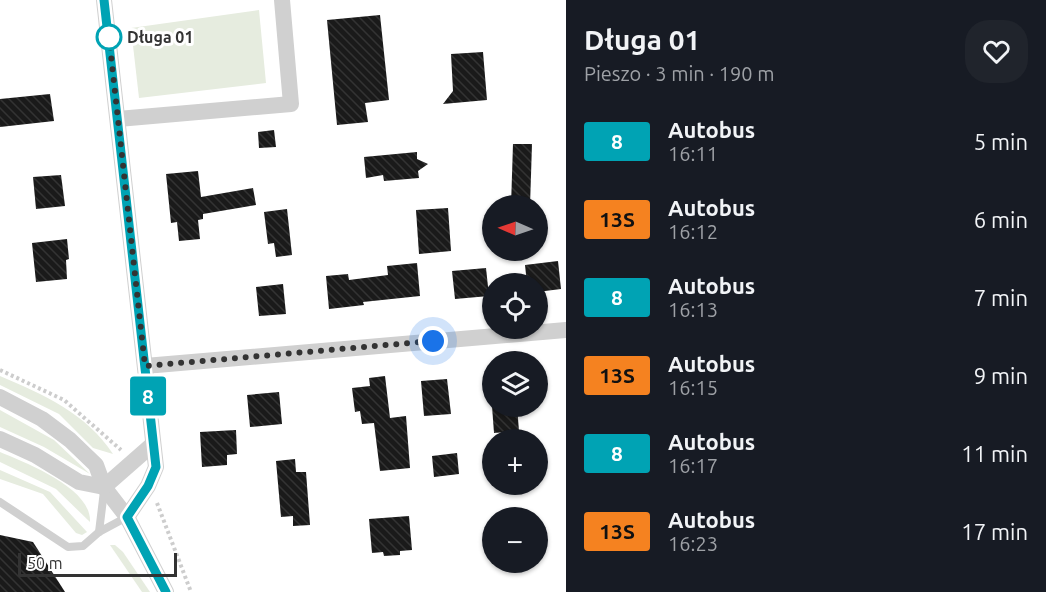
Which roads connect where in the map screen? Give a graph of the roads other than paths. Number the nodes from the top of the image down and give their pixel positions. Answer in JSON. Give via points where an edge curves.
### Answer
{"nodes":[{"id":1,"x":104,"y":0,"type":"edge"},
{"id":2,"x":282,"y":0,"type":"edge"},
{"id":3,"x":118,"y":119,"type":"junction"},
{"id":4,"x":566,"y":330,"type":"edge"},
{"id":5,"x":145,"y":366,"type":"junction"},
{"id":6,"x":0,"y":397,"type":"edge"},
{"id":7,"x":0,"y":439,"type":"edge"},
{"id":8,"x":153,"y":444,"type":"junction"},
{"id":9,"x":104,"y":487,"type":"junction"},
{"id":10,"x":0,"y":502,"type":"edge"},
{"id":11,"x":127,"y":517,"type":"junction"},
{"id":12,"x":99,"y":532,"type":"junction"},
{"id":13,"x":166,"y":592,"type":"edge"}],
"edges":[{"from":1,"to":3,"type":"street"},
{"from":2,"to":3,"type":"street","via":[[291,104]]},
{"from":3,"to":5,"type":"street"},
{"from":4,"to":5,"type":"street"},
{"from":5,"to":8,"type":"street"},
{"from":6,"to":9,"type":"street","via":[[42,419],[70,440],[96,465]]},
{"from":7,"to":9,"type":"street","via":[[79,482]]},
{"from":8,"to":9,"type":"street"},
{"from":8,"to":11,"type":"street","via":[[156,467]]},
{"from":9,"to":11,"type":"street"},
{"from":9,"to":12,"type":"lane"},
{"from":10,"to":12,"type":"lane","via":[[68,547],[83,546]]},
{"from":11,"to":12,"type":"lane"},
{"from":11,"to":13,"type":"street"}]}
